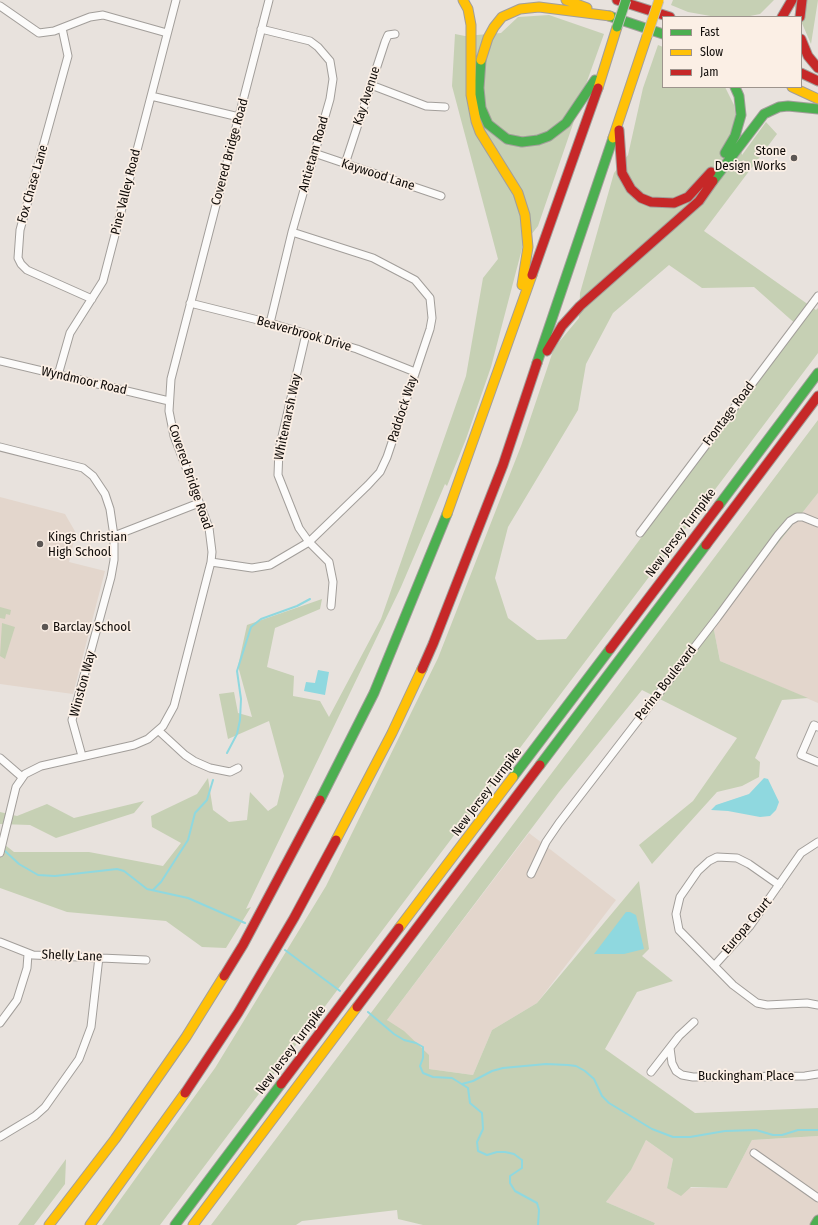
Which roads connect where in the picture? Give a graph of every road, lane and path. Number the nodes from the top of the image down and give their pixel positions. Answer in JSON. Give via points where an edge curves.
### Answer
{"nodes":[{"id":1,"x":176,"y":0,"type":"edge"},
{"id":2,"x":269,"y":0,"type":"edge"},
{"id":3,"x":463,"y":0,"type":"edge"},
{"id":4,"x":566,"y":0,"type":"edge"},
{"id":5,"x":617,"y":0,"type":"edge"},
{"id":6,"x":626,"y":0,"type":"edge"},
{"id":7,"x":659,"y":0,"type":"edge"},
{"id":8,"x":792,"y":0,"type":"edge"},
{"id":9,"x":802,"y":0,"type":"edge"},
{"id":10,"x":0,"y":6,"type":"edge"},
{"id":11,"x":610,"y":16,"type":"junction"},
{"id":12,"x":667,"y":16,"type":"edge"},
{"id":13,"x":783,"y":16,"type":"edge"},
{"id":14,"x":800,"y":16,"type":"edge"},
{"id":15,"x":62,"y":28,"type":"junction"},
{"id":16,"x":261,"y":29,"type":"junction"},
{"id":17,"x":167,"y":33,"type":"junction"},
{"id":18,"x":395,"y":34,"type":"dead end"},
{"id":19,"x":662,"y":34,"type":"edge"},
{"id":20,"x":802,"y":41,"type":"edge"},
{"id":21,"x":609,"y":56,"type":"junction"},
{"id":22,"x":818,"y":68,"type":"edge"},
{"id":23,"x":802,"y":73,"type":"edge"},
{"id":24,"x":818,"y":81,"type":"edge"},
{"id":25,"x":371,"y":85,"type":"junction"},
{"id":26,"x":736,"y":88,"type":"edge"},
{"id":27,"x":794,"y":88,"type":"edge"},
{"id":28,"x":151,"y":96,"type":"junction"},
{"id":29,"x":818,"y":99,"type":"edge"},
{"id":30,"x":445,"y":107,"type":"dead end"},
{"id":31,"x":818,"y":109,"type":"edge"},
{"id":32,"x":239,"y":117,"type":"junction"},
{"id":33,"x":618,"y":122,"type":"junction"},
{"id":34,"x":314,"y":153,"type":"junction"},
{"id":35,"x":345,"y":164,"type":"junction"},
{"id":36,"x":441,"y":196,"type":"dead end"},
{"id":37,"x":292,"y":232,"type":"junction"},
{"id":38,"x":818,"y":296,"type":"edge"},
{"id":39,"x":92,"y":299,"type":"junction"},
{"id":40,"x":190,"y":303,"type":"junction"},
{"id":41,"x":270,"y":323,"type":"junction"},
{"id":42,"x":306,"y":334,"type":"junction"},
{"id":43,"x":0,"y":361,"type":"edge"},
{"id":44,"x":416,"y":372,"type":"junction"},
{"id":45,"x":818,"y":373,"type":"edge"},
{"id":46,"x":58,"y":375,"type":"junction"},
{"id":47,"x":497,"y":377,"type":"junction"},
{"id":48,"x":529,"y":387,"type":"junction"},
{"id":49,"x":818,"y":396,"type":"edge"},
{"id":50,"x":169,"y":401,"type":"junction"},
{"id":51,"x":0,"y":446,"type":"edge"},
{"id":52,"x":200,"y":503,"type":"junction"},
{"id":53,"x":818,"y":523,"type":"edge"},
{"id":54,"x":640,"y":533,"type":"dead end"},
{"id":55,"x":114,"y":536,"type":"junction"},
{"id":56,"x":309,"y":542,"type":"junction"},
{"id":57,"x":212,"y":562,"type":"junction"},
{"id":58,"x":331,"y":606,"type":"dead end"},
{"id":59,"x":818,"y":727,"type":"edge"},
{"id":60,"x":159,"y":731,"type":"junction"},
{"id":61,"x":82,"y":756,"type":"junction"},
{"id":62,"x":0,"y":758,"type":"edge"},
{"id":63,"x":818,"y":762,"type":"edge"},
{"id":64,"x":238,"y":768,"type":"dead end"},
{"id":65,"x":22,"y":778,"type":"junction"},
{"id":66,"x":818,"y":842,"type":"edge"},
{"id":67,"x":0,"y":853,"type":"edge"},
{"id":68,"x":531,"y":874,"type":"dead end"},
{"id":69,"x":780,"y":885,"type":"junction"},
{"id":70,"x":0,"y":942,"type":"edge"},
{"id":71,"x":28,"y":954,"type":"junction"},
{"id":72,"x":99,"y":957,"type":"junction"},
{"id":73,"x":146,"y":960,"type":"dead end"},
{"id":74,"x":714,"y":966,"type":"junction"},
{"id":75,"x":818,"y":1005,"type":"edge"},
{"id":76,"x":694,"y":1022,"type":"dead end"},
{"id":77,"x":0,"y":1023,"type":"edge"},
{"id":78,"x":670,"y":1048,"type":"junction"},
{"id":79,"x":650,"y":1072,"type":"dead end"},
{"id":80,"x":818,"y":1074,"type":"edge"},
{"id":81,"x":0,"y":1137,"type":"edge"},
{"id":82,"x":754,"y":1153,"type":"dead end"},
{"id":83,"x":818,"y":1198,"type":"edge"},
{"id":84,"x":818,"y":1220,"type":"edge"},
{"id":85,"x":49,"y":1225,"type":"edge"},
{"id":86,"x":90,"y":1225,"type":"edge"},
{"id":87,"x":175,"y":1225,"type":"edge"},
{"id":88,"x":193,"y":1225,"type":"edge"},
{"id":89,"x":815,"y":1225,"type":"edge"}],
"edges":[{"from":1,"to":17,"type":"street","name":"Pine Valley Road"},
{"from":2,"to":16,"type":"street","name":"Covered Bridge Road"},
{"from":3,"to":47,"type":"main road","via":[[468,9],[471,25],[471,95],[476,121],[480,132],[518,193],[527,226],[525,273]]},
{"from":4,"to":11,"type":"main road"},
{"from":5,"to":12,"type":"main road"},
{"from":6,"to":21,"type":"main road","bridge":true},
{"from":7,"to":33,"type":"main road","bridge":true},
{"from":8,"to":13,"type":"main road"},
{"from":9,"to":14,"type":"main road"},
{"from":10,"to":15,"type":"street","via":[[39,33]]},
{"from":11,"to":19,"type":"main road"},
{"from":11,"to":21,"type":"main road","via":[[539,7],[520,9],[502,17],[488,38],[481,62],[478,88],[484,115],[494,130],[507,139],[528,142],[549,136],[574,114]]},
{"from":15,"to":17,"type":"street","via":[[90,17],[103,15]]},
{"from":15,"to":39,"type":"street","name":"Fox Chase Lane","via":[[68,56],[20,230],[18,258],[28,270]]},
{"from":16,"to":32,"type":"street","name":"Covered Bridge Road"},
{"from":16,"to":34,"type":"street","name":"Antietam Road","via":[[310,41],[330,61],[333,79],[330,99]]},
{"from":17,"to":28,"type":"street","name":"Pine Valley Road"},
{"from":18,"to":25,"type":"street","name":"Kay Avenue","via":[[388,35]]},
{"from":20,"to":22,"type":"main road","via":[[808,56]]},
{"from":21,"to":47,"type":"main road"},
{"from":23,"to":24,"type":"main road"},
{"from":25,"to":30,"type":"street","via":[[426,106]]},
{"from":25,"to":35,"type":"street","name":"Kay Avenue"},
{"from":26,"to":33,"type":"main road","via":[[741,115],[732,142],[697,188],[688,197],[674,203],[651,202],[641,198],[625,181],[620,165]]},
{"from":27,"to":29,"type":"main road"},
{"from":28,"to":32,"type":"street"},
{"from":28,"to":39,"type":"street","name":"Pine Valley Road","via":[[104,281]]},
{"from":31,"to":48,"type":"main road","via":[[788,106],[764,114],[699,201],[572,314],[556,334]]},
{"from":32,"to":40,"type":"street","name":"Covered Bridge Road"},
{"from":33,"to":48,"type":"main road"},
{"from":34,"to":35,"type":"street","name":"Kaywood Lane"},
{"from":34,"to":37,"type":"street","name":"Antietam Road"},
{"from":35,"to":36,"type":"street","name":"Kaywood Lane"},
{"from":37,"to":41,"type":"street","name":"Antietam Road"},
{"from":37,"to":44,"type":"street","name":"Paddock Way","via":[[373,258],[415,280],[424,290],[430,298],[432,318]]},
{"from":38,"to":54,"type":"street","name":"Frontage Road"},
{"from":39,"to":46,"type":"street","name":"Pine Valley Road","via":[[70,333]]},
{"from":40,"to":41,"type":"street","name":"Beaverbrook Drive"},
{"from":40,"to":50,"type":"street","name":"Covered Bridge Road","via":[[174,363]]},
{"from":41,"to":42,"type":"street","name":"Beaverbrook Drive"},
{"from":42,"to":44,"type":"street","name":"Beaverbrook Drive","via":[[357,349]]},
{"from":42,"to":56,"type":"street","name":"Whitemarsh Way","via":[[278,462],[281,483],[299,528]]},
{"from":43,"to":46,"type":"street","name":"Wyndmoor Road"},
{"from":44,"to":56,"type":"street","name":"Paddock Way","via":[[380,472]]},
{"from":45,"to":87,"type":"main road","name":"New Jersey Turnpike"},
{"from":46,"to":50,"type":"street","name":"Wyndmoor Road"},
{"from":47,"to":85,"type":"main road","via":[[437,541],[390,659],[292,855],[243,945],[186,1037],[115,1139]]},
{"from":48,"to":86,"type":"main road","via":[[492,492],[433,644],[392,733],[345,824],[294,918],[238,1012],[175,1108]]},
{"from":49,"to":88,"type":"main road","name":"New Jersey Turnpike"},
{"from":50,"to":52,"type":"street","name":"Covered Bridge Road","via":[[174,436]]},
{"from":51,"to":55,"type":"street","name":"Winston Way","via":[[83,468],[93,476],[105,494]]},
{"from":52,"to":55,"type":"street"},
{"from":52,"to":57,"type":"street","name":"Covered Bridge Road","via":[[212,542]]},
{"from":53,"to":68,"type":"street","name":"Perina Boulevard","via":[[803,517],[790,520],[559,823],[546,842]]},
{"from":55,"to":61,"type":"street","name":"Winston Way","via":[[111,579],[72,720]]},
{"from":56,"to":57,"type":"street","name":"Paddock Way","via":[[270,565],[252,568]]},
{"from":56,"to":58,"type":"street","name":"Whitemarsh Way","via":[[328,562],[332,574]]},
{"from":57,"to":60,"type":"street","name":"Covered Bridge Road","via":[[174,706]]},
{"from":59,"to":63,"type":"street","via":[[814,725],[801,755]]},
{"from":60,"to":61,"type":"street","name":"Covered Bridge Road","via":[[148,740],[134,745]]},
{"from":60,"to":64,"type":"street","via":[[194,761],[210,768],[230,772]]},
{"from":61,"to":65,"type":"street","name":"Covered Bridge Road","via":[[41,766]]},
{"from":62,"to":65,"type":"street"},
{"from":65,"to":67,"type":"street","via":[[16,788]]},
{"from":66,"to":69,"type":"street","name":"Europa Court","via":[[801,854]]},
{"from":69,"to":74,"type":"street","name":"Europa Court","via":[[750,926]]},
{"from":69,"to":74,"type":"street","name":"Europa Court","via":[[749,864],[728,857],[717,857],[698,871],[680,897],[677,922],[679,930]]},
{"from":70,"to":71,"type":"street","name":"Shelly Lane"},
{"from":71,"to":72,"type":"street","name":"Shelly Lane"},
{"from":71,"to":77,"type":"street","via":[[27,968],[17,1000]]},
{"from":72,"to":73,"type":"street","name":"Shelly Lane"},
{"from":72,"to":81,"type":"street","via":[[91,1027],[79,1059],[45,1107]]},
{"from":74,"to":75,"type":"street","name":"Europa Court","via":[[733,985],[757,1003]]},
{"from":76,"to":78,"type":"street"},
{"from":78,"to":79,"type":"street"},
{"from":78,"to":80,"type":"street","name":"Buckingham Place","via":[[672,1063],[676,1071],[682,1075]]},
{"from":82,"to":83,"type":"street"},
{"from":84,"to":89,"type":"main road"}]}
